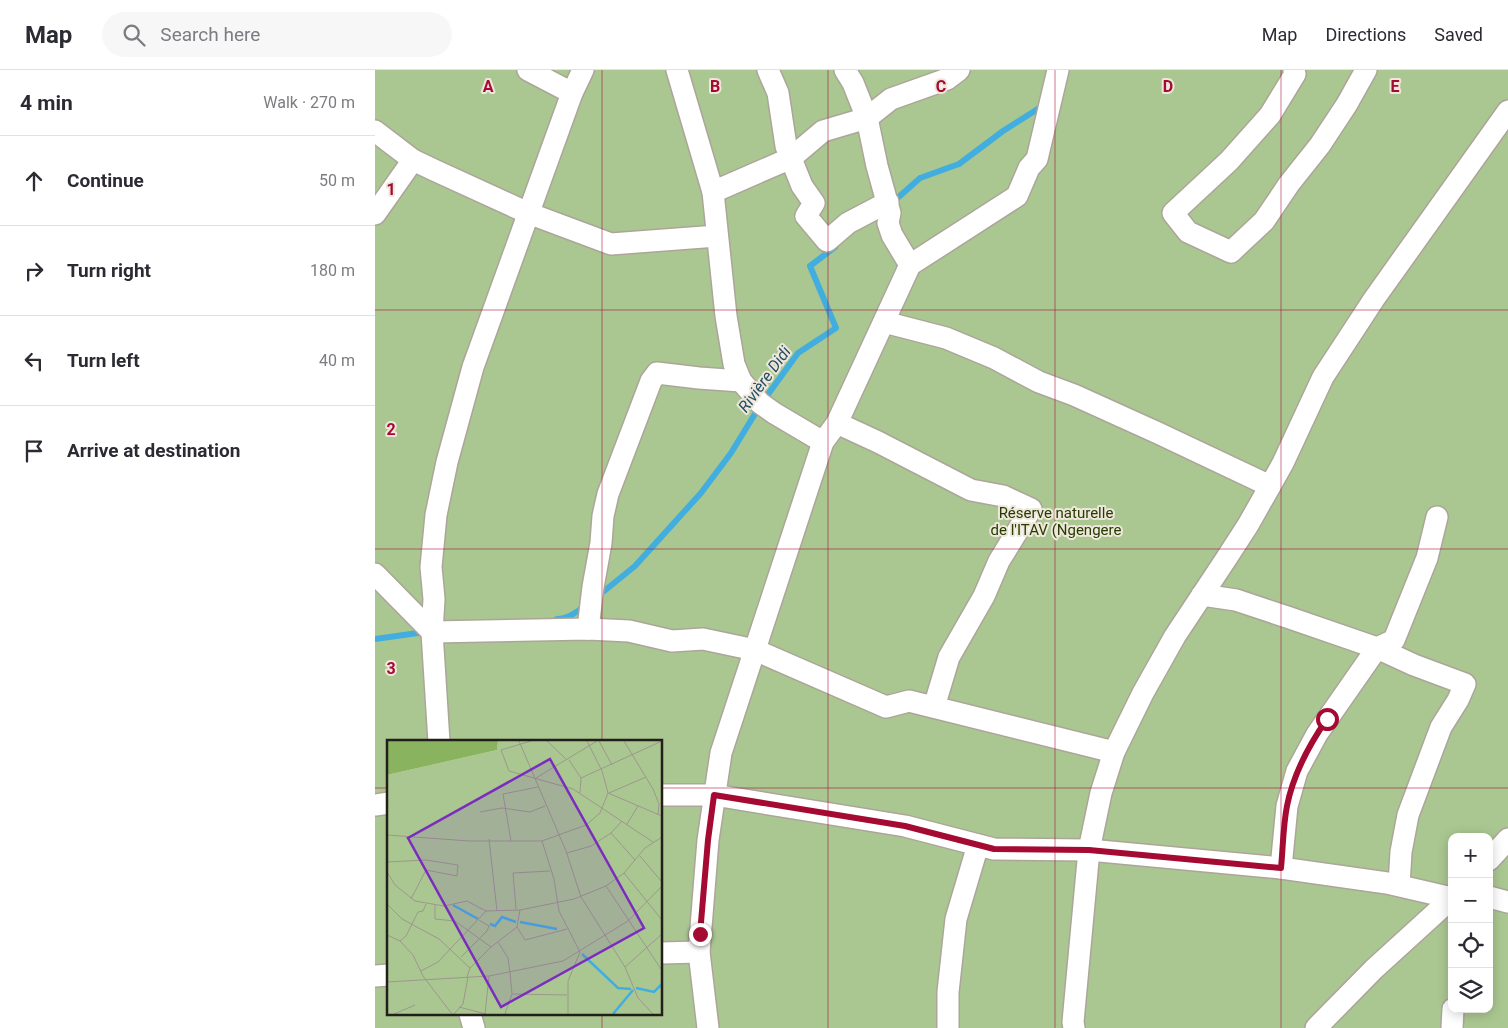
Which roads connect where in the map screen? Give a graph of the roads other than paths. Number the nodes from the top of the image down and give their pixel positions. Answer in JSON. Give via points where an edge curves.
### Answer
{"nodes":[{"id":1,"x":527,"y":70,"type":"edge"},
{"id":2,"x":583,"y":70,"type":"edge"},
{"id":3,"x":677,"y":70,"type":"edge"},
{"id":4,"x":768,"y":70,"type":"edge"},
{"id":5,"x":845,"y":70,"type":"edge"},
{"id":6,"x":959,"y":70,"type":"edge"},
{"id":7,"x":1058,"y":70,"type":"edge"},
{"id":8,"x":1294,"y":70,"type":"edge"},
{"id":9,"x":1366,"y":70,"type":"edge"},
{"id":10,"x":572,"y":94,"type":"junction"},
{"id":11,"x":1508,"y":111,"type":"edge"},
{"id":12,"x":867,"y":118,"type":"junction"},
{"id":13,"x":375,"y":131,"type":"edge"},
{"id":14,"x":791,"y":158,"type":"junction"},
{"id":15,"x":413,"y":160,"type":"junction"},
{"id":16,"x":713,"y":192,"type":"junction"},
{"id":17,"x":889,"y":207,"type":"junction"},
{"id":18,"x":528,"y":213,"type":"junction"},
{"id":19,"x":375,"y":214,"type":"edge"},
{"id":20,"x":717,"y":236,"type":"junction"},
{"id":21,"x":910,"y":265,"type":"junction"},
{"id":22,"x":884,"y":322,"type":"junction"},
{"id":23,"x":748,"y":388,"type":"junction"},
{"id":24,"x":837,"y":423,"type":"junction"},
{"id":25,"x":823,"y":442,"type":"junction"},
{"id":26,"x":1270,"y":486,"type":"junction"},
{"id":27,"x":1437,"y":517,"type":"dead end"},
{"id":28,"x":375,"y":574,"type":"edge"},
{"id":29,"x":1202,"y":596,"type":"junction"},
{"id":30,"x":589,"y":629,"type":"junction"},
{"id":31,"x":432,"y":632,"type":"junction"},
{"id":32,"x":1377,"y":648,"type":"junction"},
{"id":33,"x":755,"y":650,"type":"junction"},
{"id":34,"x":934,"y":707,"type":"junction"},
{"id":35,"x":439,"y":740,"type":"edge"},
{"id":36,"x":1114,"y":752,"type":"junction"},
{"id":37,"x":663,"y":795,"type":"edge"},
{"id":38,"x":714,"y":795,"type":"junction"},
{"id":39,"x":1508,"y":840,"type":"edge"},
{"id":40,"x":978,"y":844,"type":"junction"},
{"id":41,"x":1089,"y":850,"type":"junction"},
{"id":42,"x":1493,"y":856,"type":"edge"},
{"id":43,"x":1281,"y":868,"type":"junction"},
{"id":44,"x":1399,"y":885,"type":"junction"},
{"id":45,"x":1448,"y":898,"type":"edge"},
{"id":46,"x":1493,"y":898,"type":"edge"},
{"id":47,"x":1508,"y":902,"type":"edge"},
{"id":48,"x":1448,"y":903,"type":"edge"},
{"id":49,"x":699,"y":952,"type":"junction"},
{"id":50,"x":663,"y":953,"type":"edge"},
{"id":51,"x":1453,"y":1013,"type":"edge"},
{"id":52,"x":708,"y":1028,"type":"edge"},
{"id":53,"x":948,"y":1028,"type":"edge"},
{"id":54,"x":1074,"y":1028,"type":"edge"},
{"id":55,"x":1316,"y":1028,"type":"edge"},
{"id":56,"x":1453,"y":1028,"type":"edge"}],
"edges":[{"from":1,"to":10,"type":"street"},
{"from":2,"to":10,"type":"street"},
{"from":3,"to":16,"type":"street"},
{"from":4,"to":14,"type":"street","via":[[778,93],[786,146]]},
{"from":5,"to":12,"type":"street"},
{"from":6,"to":12,"type":"street","via":[[947,79],[891,99]]},
{"from":7,"to":21,"type":"street","via":[[1037,159],[1029,168],[1017,196]]},
{"from":8,"to":9,"type":"street","via":[[1295,74],[1270,116],[1229,161],[1173,213],[1188,232],[1231,252],[1264,221],[1320,145]]},
{"from":10,"to":18,"type":"street"},
{"from":11,"to":26,"type":"street","via":[[1374,299],[1323,377]]},
{"from":12,"to":14,"type":"street","via":[[823,131]]},
{"from":12,"to":17,"type":"street"},
{"from":13,"to":15,"type":"street"},
{"from":14,"to":16,"type":"street"},
{"from":14,"to":17,"type":"street","via":[[813,203],[806,216],[827,241],[848,223]]},
{"from":15,"to":18,"type":"street"},
{"from":15,"to":19,"type":"street"},
{"from":16,"to":20,"type":"street"},
{"from":17,"to":21,"type":"street","via":[[892,235]]},
{"from":18,"to":20,"type":"street","via":[[611,244]]},
{"from":18,"to":31,"type":"street","via":[[473,367],[447,462],[436,515],[431,567],[434,599]]},
{"from":20,"to":23,"type":"street","via":[[734,364]]},
{"from":21,"to":22,"type":"street"},
{"from":22,"to":24,"type":"street"},
{"from":22,"to":26,"type":"street","via":[[946,338]]},
{"from":23,"to":25,"type":"street","via":[[760,403]]},
{"from":23,"to":30,"type":"street","via":[[657,373],[651,381],[608,494]]},
{"from":24,"to":25,"type":"street"},
{"from":24,"to":34,"type":"street","via":[[971,490],[1003,496],[1031,509],[999,561],[949,657]]},
{"from":25,"to":33,"type":"street"},
{"from":26,"to":29,"type":"street"},
{"from":27,"to":32,"type":"street","via":[[1427,558],[1393,640]]},
{"from":28,"to":31,"type":"street"},
{"from":29,"to":32,"type":"street","via":[[1236,600]]},
{"from":29,"to":36,"type":"street","via":[[1175,636]]},
{"from":30,"to":31,"type":"street"},
{"from":30,"to":33,"type":"street","via":[[629,631],[672,641],[703,639]]},
{"from":31,"to":35,"type":"street"},
{"from":32,"to":43,"type":"street","via":[[1317,734],[1297,771],[1287,806]]},
{"from":32,"to":44,"type":"street","via":[[1465,684],[1441,727],[1408,816]]},
{"from":33,"to":34,"type":"street","via":[[886,706],[909,701]]},
{"from":33,"to":38,"type":"street","via":[[721,753]]},
{"from":34,"to":36,"type":"street"},
{"from":36,"to":41,"type":"street"},
{"from":37,"to":38,"type":"street"},
{"from":38,"to":40,"type":"street","via":[[905,826]]},
{"from":38,"to":49,"type":"street"},
{"from":39,"to":42,"type":"street"},
{"from":40,"to":41,"type":"street","via":[[994,849]]},
{"from":40,"to":53,"type":"street","via":[[956,918],[948,992]]},
{"from":41,"to":43,"type":"street"},
{"from":41,"to":54,"type":"street"},
{"from":43,"to":44,"type":"street"},
{"from":44,"to":45,"type":"street"},
{"from":46,"to":47,"type":"street"},
{"from":48,"to":55,"type":"street","via":[[1374,969]]},
{"from":49,"to":50,"type":"street"},
{"from":49,"to":52,"type":"street"},
{"from":51,"to":56,"type":"street"}]}
